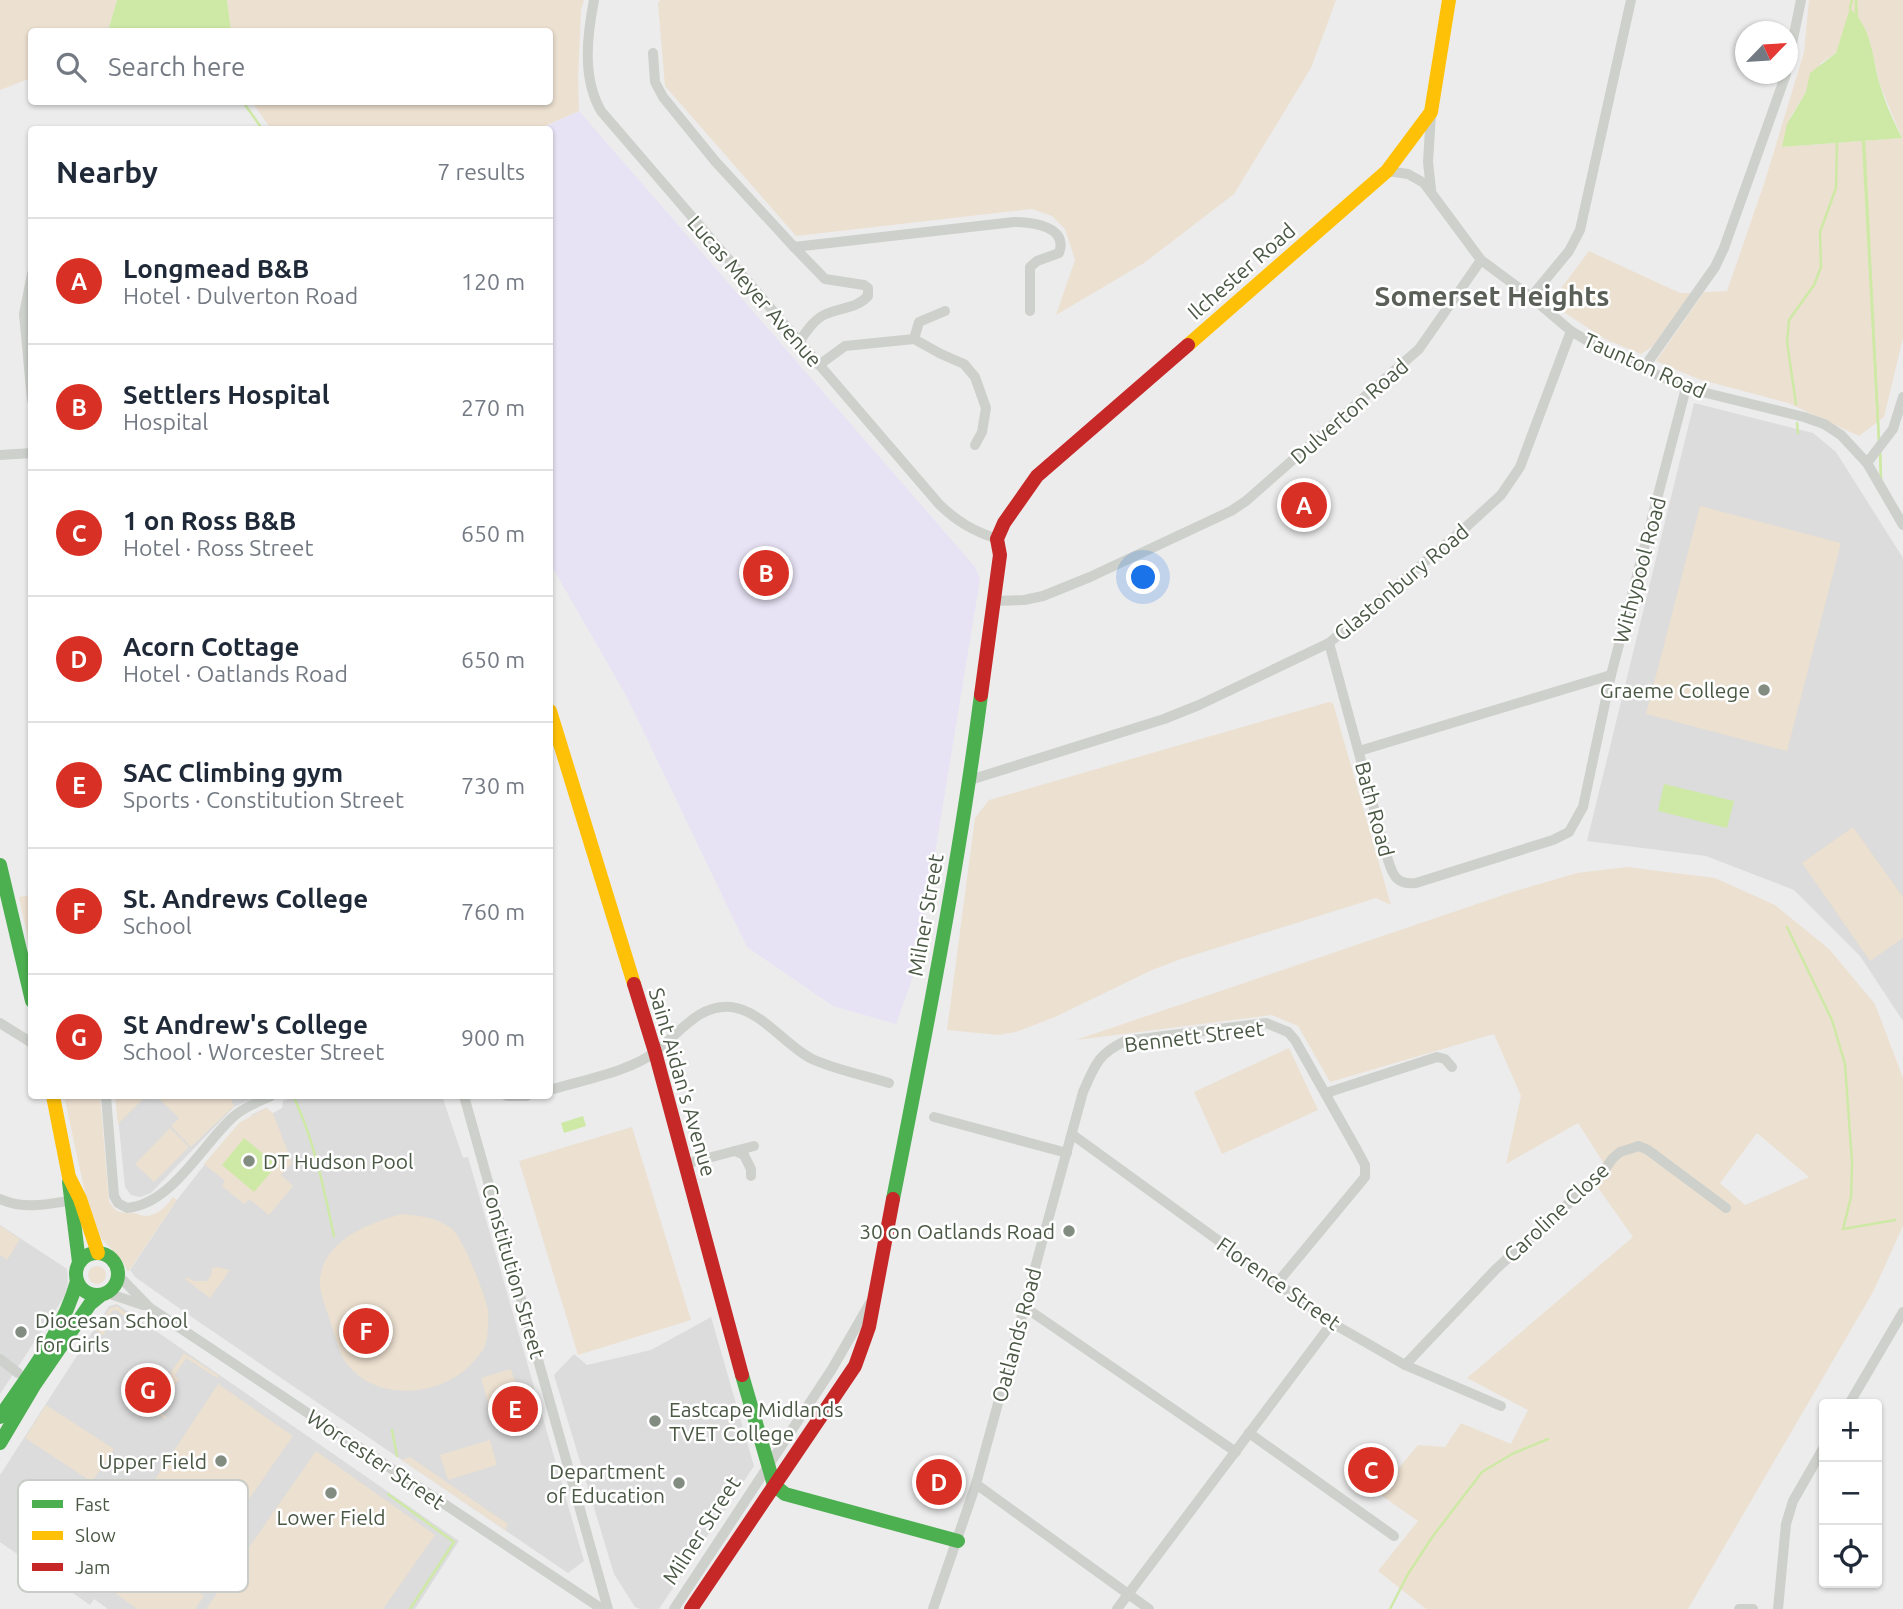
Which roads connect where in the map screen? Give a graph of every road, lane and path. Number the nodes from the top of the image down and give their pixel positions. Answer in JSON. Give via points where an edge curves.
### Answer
{"nodes":[{"id":1,"x":594,"y":0,"type":"edge"},
{"id":2,"x":1449,"y":0,"type":"edge"},
{"id":3,"x":1631,"y":0,"type":"edge"},
{"id":4,"x":1801,"y":0,"type":"edge"},
{"id":5,"x":1797,"y":21,"type":"edge"},
{"id":6,"x":653,"y":53,"type":"dead end"},
{"id":7,"x":1782,"y":84,"type":"edge"},
{"id":8,"x":1431,"y":112,"type":"junction"},
{"id":9,"x":1387,"y":172,"type":"junction"},
{"id":10,"x":1431,"y":190,"type":"junction"},
{"id":11,"x":794,"y":247,"type":"junction"},
{"id":12,"x":1481,"y":260,"type":"junction"},
{"id":13,"x":28,"y":294,"type":"edge"},
{"id":14,"x":1531,"y":297,"type":"junction"},
{"id":15,"x":1030,"y":311,"type":"dead end"},
{"id":16,"x":945,"y":312,"type":"dead end"},
{"id":17,"x":1571,"y":331,"type":"junction"},
{"id":18,"x":914,"y":339,"type":"junction"},
{"id":19,"x":799,"y":342,"type":"junction"},
{"id":20,"x":28,"y":357,"type":"edge"},
{"id":21,"x":819,"y":365,"type":"junction"},
{"id":22,"x":1643,"y":369,"type":"junction"},
{"id":23,"x":1686,"y":388,"type":"junction"},
{"id":24,"x":1903,"y":397,"type":"edge"},
{"id":25,"x":975,"y":445,"type":"dead end"},
{"id":26,"x":28,"y":453,"type":"edge"},
{"id":27,"x":0,"y":455,"type":"edge"},
{"id":28,"x":1867,"y":464,"type":"junction"},
{"id":29,"x":1903,"y":525,"type":"edge"},
{"id":30,"x":998,"y":539,"type":"junction"},
{"id":31,"x":993,"y":601,"type":"junction"},
{"id":32,"x":1329,"y":643,"type":"junction"},
{"id":33,"x":1611,"y":675,"type":"junction"},
{"id":34,"x":553,"y":721,"type":"edge"},
{"id":35,"x":1359,"y":751,"type":"junction"},
{"id":36,"x":970,"y":780,"type":"junction"},
{"id":37,"x":1569,"y":832,"type":"joint"},
{"id":38,"x":0,"y":865,"type":"edge"},
{"id":39,"x":5,"y":911,"type":"edge"},
{"id":40,"x":28,"y":988,"type":"edge"},
{"id":41,"x":0,"y":1023,"type":"edge"},
{"id":42,"x":28,"y":1040,"type":"edge"},
{"id":43,"x":655,"y":1052,"type":"junction"},
{"id":44,"x":1096,"y":1061,"type":"joint"},
{"id":45,"x":1452,"y":1067,"type":"dead end"},
{"id":46,"x":889,"y":1083,"type":"dead end"},
{"id":47,"x":553,"y":1089,"type":"edge"},
{"id":48,"x":1326,"y":1093,"type":"junction"},
{"id":49,"x":54,"y":1099,"type":"edge"},
{"id":50,"x":106,"y":1099,"type":"edge"},
{"id":51,"x":265,"y":1099,"type":"edge"},
{"id":52,"x":465,"y":1099,"type":"edge"},
{"id":53,"x":934,"y":1117,"type":"dead end"},
{"id":54,"x":1073,"y":1135,"type":"junction"},
{"id":55,"x":754,"y":1146,"type":"dead end"},
{"id":56,"x":734,"y":1151,"type":"junction"},
{"id":57,"x":1067,"y":1153,"type":"junction"},
{"id":58,"x":685,"y":1164,"type":"junction"},
{"id":59,"x":751,"y":1176,"type":"dead end"},
{"id":60,"x":0,"y":1199,"type":"edge"},
{"id":61,"x":74,"y":1200,"type":"junction"},
{"id":62,"x":1726,"y":1208,"type":"dead end"},
{"id":63,"x":98,"y":1253,"type":"junction"},
{"id":64,"x":79,"y":1262,"type":"junction"},
{"id":65,"x":118,"y":1276,"type":"junction"},
{"id":66,"x":77,"y":1281,"type":"junction"},
{"id":67,"x":1278,"y":1282,"type":"junction"},
{"id":68,"x":104,"y":1294,"type":"junction"},
{"id":69,"x":874,"y":1295,"type":"junction"},
{"id":70,"x":1023,"y":1306,"type":"junction"},
{"id":71,"x":150,"y":1308,"type":"junction"},
{"id":72,"x":1903,"y":1312,"type":"edge"},
{"id":73,"x":1332,"y":1322,"type":"junction"},
{"id":74,"x":0,"y":1359,"type":"edge"},
{"id":75,"x":1405,"y":1365,"type":"junction"},
{"id":76,"x":18,"y":1373,"type":"dead end"},
{"id":77,"x":1852,"y":1399,"type":"edge"},
{"id":78,"x":1501,"y":1406,"type":"dead end"},
{"id":79,"x":0,"y":1417,"type":"edge"},
{"id":80,"x":1249,"y":1433,"type":"junction"},
{"id":81,"x":0,"y":1443,"type":"edge"},
{"id":82,"x":1236,"y":1452,"type":"junction"},
{"id":83,"x":1819,"y":1456,"type":"edge"},
{"id":84,"x":768,"y":1467,"type":"junction"},
{"id":85,"x":976,"y":1484,"type":"junction"},
{"id":86,"x":774,"y":1485,"type":"junction"},
{"id":87,"x":1394,"y":1536,"type":"dead end"},
{"id":88,"x":958,"y":1541,"type":"junction"},
{"id":89,"x":1128,"y":1594,"type":"junction"},
{"id":90,"x":601,"y":1609,"type":"edge"},
{"id":91,"x":608,"y":1609,"type":"edge"},
{"id":92,"x":674,"y":1609,"type":"edge"},
{"id":93,"x":691,"y":1609,"type":"edge"},
{"id":94,"x":933,"y":1609,"type":"edge"},
{"id":95,"x":1116,"y":1609,"type":"edge"},
{"id":96,"x":1149,"y":1609,"type":"edge"},
{"id":97,"x":1739,"y":1609,"type":"edge"},
{"id":98,"x":1753,"y":1609,"type":"edge"},
{"id":99,"x":1778,"y":1609,"type":"edge"}],
"edges":[{"from":1,"to":19,"type":"street","name":"Lucas Meyer Avenue","via":[[588,64],[592,95],[601,111]]},
{"from":2,"to":8,"type":"street","name":"Ilchester Road"},
{"from":3,"to":14,"type":"street","via":[[1580,230],[1569,251]]},
{"from":4,"to":5,"type":"street"},
{"from":6,"to":11,"type":"street","via":[[655,82],[663,97]]},
{"from":7,"to":22,"type":"street","via":[[1720,258]]},
{"from":8,"to":9,"type":"street","name":"Ilchester Road"},
{"from":8,"to":10,"type":"street"},
{"from":9,"to":10,"type":"street","name":"Taunton Road","via":[[1416,177]]},
{"from":9,"to":30,"type":"street","name":"Ilchester Road","via":[[1037,476],[1013,507]]},
{"from":10,"to":12,"type":"street","name":"Taunton Road"},
{"from":11,"to":15,"type":"street","via":[[1014,222],[1049,228],[1060,238],[1061,249],[1030,267]]},
{"from":11,"to":19,"type":"street","via":[[825,279],[864,285],[869,292],[856,306],[818,319]]},
{"from":12,"to":14,"type":"street","name":"Taunton Road"},
{"from":12,"to":31,"type":"street","name":"Dulverton Road","via":[[1419,349],[1246,501],[1090,578],[1024,600]]},
{"from":13,"to":20,"type":"street","via":[[24,314]]},
{"from":14,"to":17,"type":"street","name":"Taunton Road"},
{"from":16,"to":18,"type":"street","via":[[919,322]]},
{"from":17,"to":22,"type":"street","name":"Taunton Road"},
{"from":17,"to":32,"type":"street","name":"Glastonbury Road","via":[[1520,467],[1501,495]]},
{"from":18,"to":21,"type":"street","via":[[845,346]]},
{"from":18,"to":25,"type":"street","via":[[964,364],[975,377],[986,408]]},
{"from":19,"to":21,"type":"street","name":"Lucas Meyer Avenue"},
{"from":21,"to":30,"type":"street","name":"Lucas Meyer Avenue","via":[[953,518]]},
{"from":22,"to":23,"type":"street","name":"Taunton Road"},
{"from":23,"to":28,"type":"street","name":"Taunton Road","via":[[1824,424],[1841,435]]},
{"from":23,"to":33,"type":"street","name":"Withypool Road"},
{"from":24,"to":28,"type":"street","via":[[1892,429]]},
{"from":26,"to":27,"type":"street"},
{"from":28,"to":29,"type":"street","name":"Taunton Road"},
{"from":30,"to":31,"type":"street","name":"Milner Street"},
{"from":31,"to":36,"type":"street","name":"Milner Street"},
{"from":32,"to":35,"type":"street","name":"Bath Road"},
{"from":32,"to":36,"type":"street","name":"Glastonbury Road","via":[[1164,719]]},
{"from":33,"to":35,"type":"street"},
{"from":33,"to":37,"type":"street","name":"Withypool Road","via":[[1583,807]]},
{"from":34,"to":43,"type":"street","name":"Saint Aidan's Avenue"},
{"from":35,"to":37,"type":"street","name":"Bath Road","via":[[1392,873],[1405,884]]},
{"from":36,"to":69,"type":"street","name":"Milner Street"},
{"from":38,"to":39,"type":"street"},
{"from":39,"to":40,"type":"street"},
{"from":41,"to":42,"type":"street"},
{"from":43,"to":46,"type":"street","via":[[704,1011],[734,1007],[813,1059]]},
{"from":43,"to":47,"type":"street","via":[[634,1064]]},
{"from":43,"to":58,"type":"street","name":"Saint Aidan's Avenue"},
{"from":44,"to":48,"type":"street","name":"Bennett Street","via":[[1125,1041],[1266,1023],[1295,1040]]},
{"from":44,"to":54,"type":"street","name":"Oatlands Road"},
{"from":45,"to":48,"type":"street","via":[[1437,1057]]},
{"from":48,"to":67,"type":"street","name":"Bennett Street","via":[[1365,1165],[1365,1177]]},
{"from":49,"to":61,"type":"street"},
{"from":50,"to":51,"type":"street","via":[[114,1196],[127,1208],[163,1193],[233,1117]]},
{"from":52,"to":91,"type":"street","name":"Constitution Street"},
{"from":53,"to":57,"type":"street"},
{"from":54,"to":57,"type":"street","name":"Oatlands Road"},
{"from":54,"to":67,"type":"street","name":"Florence Street"},
{"from":55,"to":56,"type":"street"},
{"from":56,"to":58,"type":"street"},
{"from":56,"to":59,"type":"street","via":[[744,1155]]},
{"from":57,"to":70,"type":"street","name":"Oatlands Road"},
{"from":58,"to":84,"type":"street","name":"Saint Aidan's Avenue"},
{"from":60,"to":61,"type":"street","via":[[28,1207]]},
{"from":61,"to":63,"type":"street"},
{"from":61,"to":64,"type":"street"},
{"from":62,"to":75,"type":"street","name":"Caroline Close","via":[[1648,1150],[1639,1146],[1620,1152],[1496,1269]]},
{"from":63,"to":64,"type":"street"},
{"from":63,"to":65,"type":"street","via":[[111,1258]]},
{"from":64,"to":66,"type":"street"},
{"from":65,"to":68,"type":"street"},
{"from":65,"to":71,"type":"street","name":"Worcester Street"},
{"from":66,"to":68,"type":"street","via":[[87,1293]]},
{"from":66,"to":79,"type":"street","via":[[65,1314]]},
{"from":67,"to":73,"type":"street","name":"Florence Street"},
{"from":68,"to":71,"type":"street","name":"Worcester Street"},
{"from":68,"to":81,"type":"street","via":[[90,1304]]},
{"from":69,"to":84,"type":"street","name":"Milner Street"},
{"from":69,"to":86,"type":"street","name":"Milner Street","via":[[870,1330],[859,1361]]},
{"from":70,"to":82,"type":"street"},
{"from":70,"to":85,"type":"street","name":"Oatlands Road"},
{"from":71,"to":90,"type":"street","name":"Worcester Street"},
{"from":72,"to":77,"type":"street"},
{"from":73,"to":75,"type":"street","name":"Florence Street"},
{"from":73,"to":80,"type":"street"},
{"from":74,"to":76,"type":"street"},
{"from":75,"to":78,"type":"street","name":"Florence Street"},
{"from":80,"to":82,"type":"street"},
{"from":80,"to":87,"type":"street"},
{"from":82,"to":89,"type":"street"},
{"from":83,"to":99,"type":"street","via":[[1793,1501],[1786,1524]]},
{"from":84,"to":86,"type":"street","name":"Saint Aidan's Avenue"},
{"from":84,"to":92,"type":"street","name":"Milner Street"},
{"from":85,"to":88,"type":"street","name":"Oatlands Road"},
{"from":85,"to":89,"type":"street"},
{"from":86,"to":88,"type":"street","via":[[785,1494]]},
{"from":86,"to":93,"type":"street","name":"Milner Street"},
{"from":88,"to":94,"type":"street","name":"Oatlands Road"},
{"from":89,"to":95,"type":"street"},
{"from":89,"to":96,"type":"street"},
{"from":97,"to":98,"type":"street"}]}
